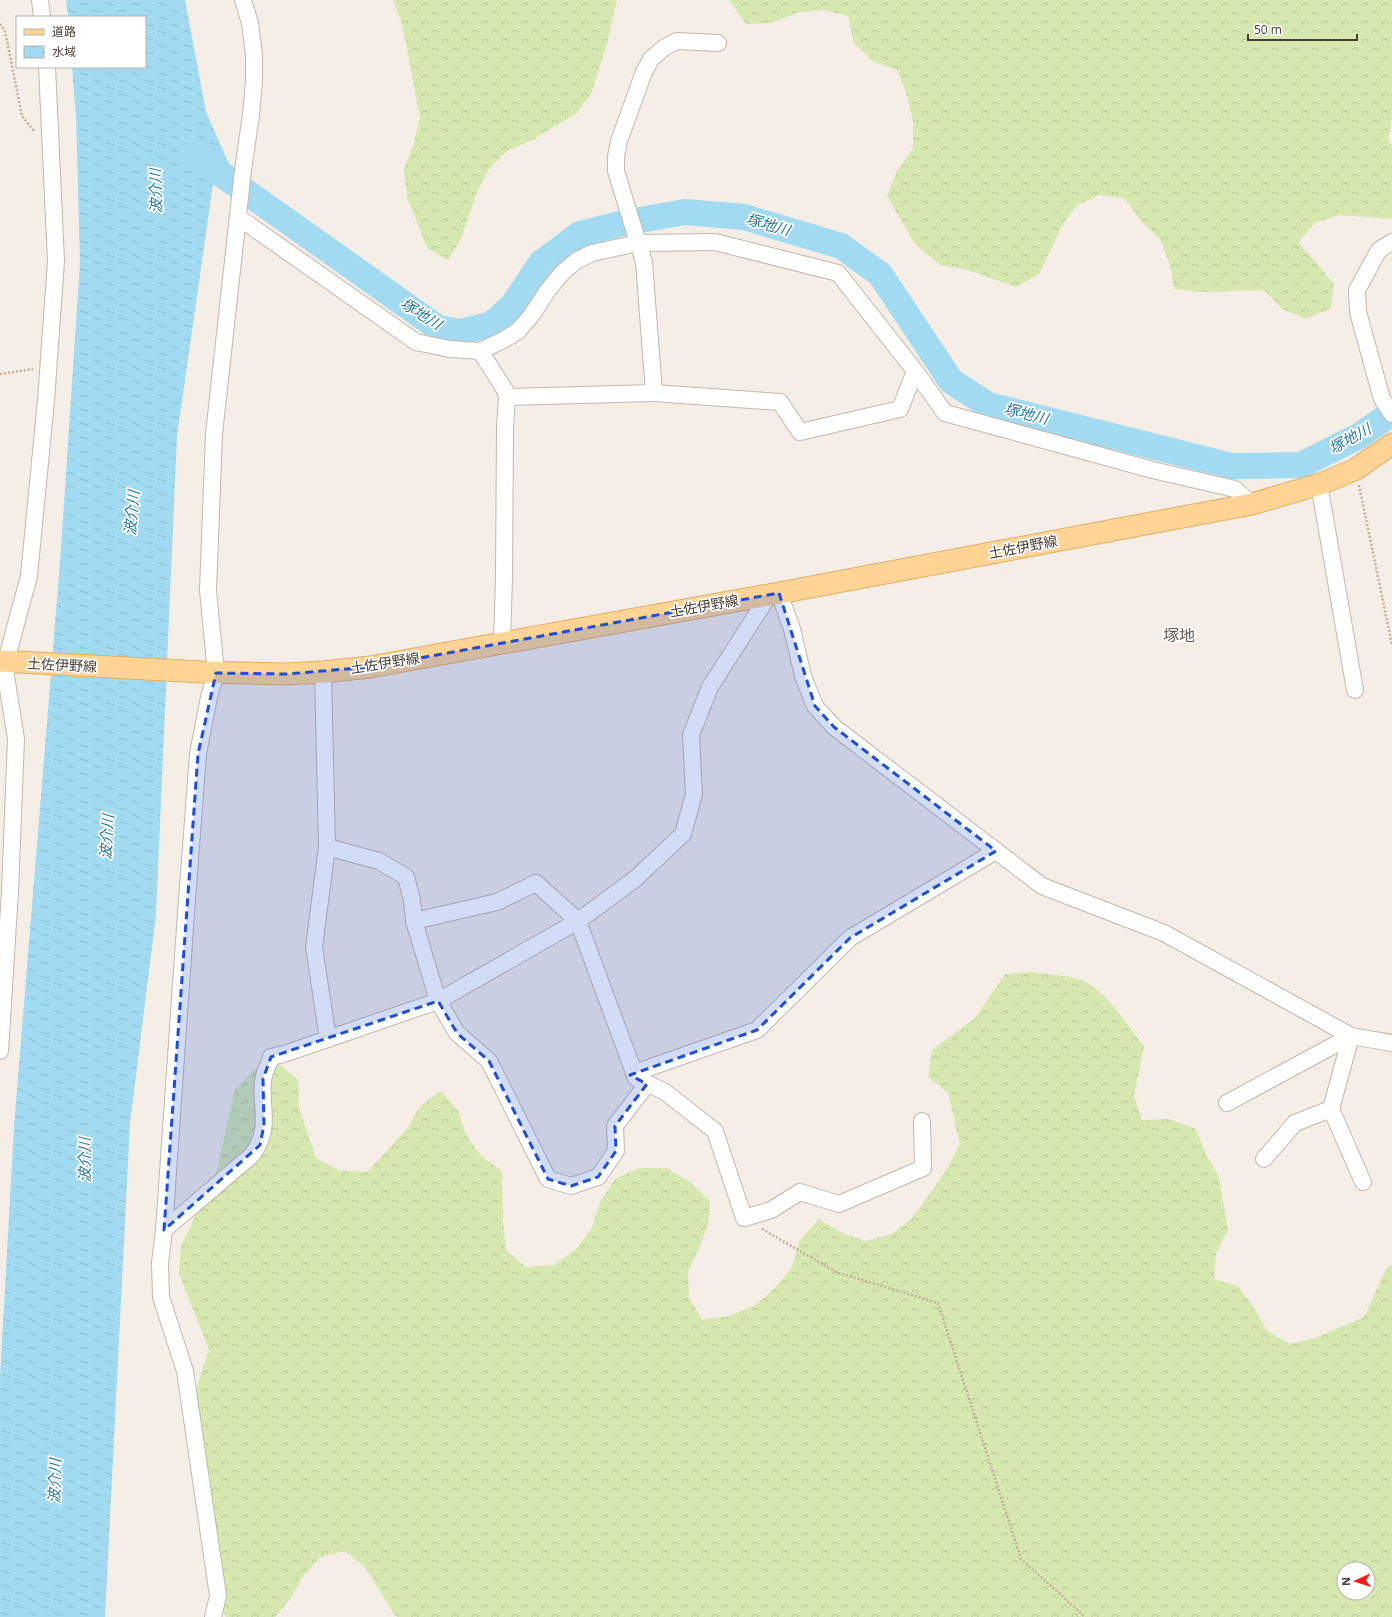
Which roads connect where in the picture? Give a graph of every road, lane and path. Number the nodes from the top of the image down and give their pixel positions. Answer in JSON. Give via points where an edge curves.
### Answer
{"nodes":[{"id":1,"x":40,"y":0,"type":"edge"},
{"id":2,"x":243,"y":0,"type":"edge"},
{"id":3,"x":42,"y":16,"type":"edge"},
{"id":4,"x":0,"y":24,"type":"edge"},
{"id":5,"x":718,"y":43,"type":"dead end"},
{"id":6,"x":47,"y":68,"type":"edge"},
{"id":7,"x":52,"y":151,"type":"junction"},
{"id":8,"x":238,"y":213,"type":"junction"},
{"id":9,"x":638,"y":242,"type":"junction"},
{"id":10,"x":1392,"y":242,"type":"edge"},
{"id":11,"x":480,"y":350,"type":"junction"},
{"id":12,"x":49,"y":367,"type":"junction"},
{"id":13,"x":915,"y":371,"type":"junction"},
{"id":14,"x":0,"y":374,"type":"edge"},
{"id":15,"x":654,"y":393,"type":"junction"},
{"id":16,"x":507,"y":397,"type":"junction"},
{"id":17,"x":1392,"y":414,"type":"edge"},
{"id":18,"x":1391,"y":446,"type":"edge"},
{"id":19,"x":1356,"y":469,"type":"junction"},
{"id":20,"x":1319,"y":484,"type":"junction"},
{"id":21,"x":1252,"y":504,"type":"junction"},
{"id":22,"x":774,"y":594,"type":"junction"},
{"id":23,"x":502,"y":643,"type":"junction"},
{"id":24,"x":1392,"y":645,"type":"edge"},
{"id":25,"x":7,"y":661,"type":"edge"},
{"id":26,"x":209,"y":672,"type":"junction"},
{"id":27,"x":323,"y":672,"type":"junction"},
{"id":28,"x":1355,"y":690,"type":"dead end"},
{"id":29,"x":327,"y":847,"type":"junction"},
{"id":30,"x":996,"y":851,"type":"junction"},
{"id":31,"x":414,"y":921,"type":"junction"},
{"id":32,"x":578,"y":921,"type":"junction"},
{"id":33,"x":438,"y":1001,"type":"junction"},
{"id":34,"x":1351,"y":1036,"type":"junction"},
{"id":35,"x":328,"y":1039,"type":"junction"},
{"id":36,"x":1392,"y":1043,"type":"edge"},
{"id":37,"x":0,"y":1051,"type":"edge"},
{"id":38,"x":634,"y":1073,"type":"junction"},
{"id":39,"x":647,"y":1084,"type":"junction"},
{"id":40,"x":1227,"y":1103,"type":"dead end"},
{"id":41,"x":1331,"y":1109,"type":"junction"},
{"id":42,"x":922,"y":1121,"type":"dead end"},
{"id":43,"x":1264,"y":1159,"type":"dead end"},
{"id":44,"x":1363,"y":1182,"type":"dead end"},
{"id":45,"x":744,"y":1218,"type":"junction"},
{"id":46,"x":164,"y":1230,"type":"junction"},
{"id":47,"x":213,"y":1617,"type":"edge"},
{"id":48,"x":1085,"y":1617,"type":"edge"}],
"edges":[{"from":1,"to":3,"type":"street"},
{"from":2,"to":8,"type":"street","via":[[250,23],[254,55],[251,108]]},
{"from":4,"to":7,"type":"path","via":[[5,31],[22,116]]},
{"from":5,"to":9,"type":"street","via":[[677,41],[651,59],[644,72],[619,141],[616,157],[616,171]]},
{"from":6,"to":7,"type":"street"},
{"from":7,"to":12,"type":"street","via":[[56,261]]},
{"from":8,"to":11,"type":"street","via":[[416,342],[450,349]]},
{"from":8,"to":26,"type":"street","via":[[214,434],[208,590]]},
{"from":9,"to":11,"type":"street","via":[[592,253],[576,261],[563,272],[516,332],[501,342]]},
{"from":9,"to":13,"type":"street","via":[[715,242],[838,273]]},
{"from":9,"to":15,"type":"street","via":[[644,262]]},
{"from":10,"to":17,"type":"street","via":[[1379,250],[1357,290],[1358,312],[1382,399]]},
{"from":11,"to":16,"type":"street"},
{"from":12,"to":14,"type":"path"},
{"from":12,"to":25,"type":"street","via":[[28,576]]},
{"from":13,"to":15,"type":"street","via":[[900,409],[800,432],[780,402]]},
{"from":13,"to":21,"type":"street","via":[[945,413],[1153,470],[1235,489]]},
{"from":15,"to":16,"type":"street"},
{"from":16,"to":23,"type":"street"},
{"from":18,"to":19,"type":"main road","name":"土佐伊野線"},
{"from":19,"to":20,"type":"main road","name":"土佐伊野線"},
{"from":19,"to":24,"type":"path"},
{"from":20,"to":21,"type":"main road","name":"土佐伊野線"},
{"from":20,"to":28,"type":"street"},
{"from":21,"to":22,"type":"main road","name":"土佐伊野線"},
{"from":22,"to":23,"type":"main road","name":"土佐伊野線"},
{"from":22,"to":30,"type":"street","via":[[792,628],[803,676],[815,706],[834,727]]},
{"from":22,"to":32,"type":"street","via":[[710,686],[691,735],[694,794],[683,834],[635,879]]},
{"from":23,"to":27,"type":"main road","name":"土佐伊野線","via":[[370,667]]},
{"from":25,"to":26,"type":"main road","name":"土佐伊野線"},
{"from":25,"to":37,"type":"street","via":[[6,676],[16,739]]},
{"from":26,"to":27,"type":"main road","name":"土佐伊野線"},
{"from":26,"to":46,"type":"street","via":[[209,697],[198,754]]},
{"from":27,"to":29,"type":"street"},
{"from":29,"to":31,"type":"street","via":[[379,861],[406,877]]},
{"from":29,"to":35,"type":"street","via":[[314,947]]},
{"from":30,"to":34,"type":"street","via":[[1042,886],[1164,933]]},
{"from":30,"to":38,"type":"street","via":[[850,938],[757,1030]]},
{"from":31,"to":32,"type":"street","via":[[497,902],[536,883]]},
{"from":31,"to":33,"type":"street"},
{"from":32,"to":33,"type":"street"},
{"from":32,"to":38,"type":"street"},
{"from":33,"to":35,"type":"street"},
{"from":33,"to":39,"type":"street","via":[[457,1032],[489,1061],[548,1179],[571,1186],[598,1177],[616,1151],[615,1126]]},
{"from":34,"to":36,"type":"street"},
{"from":34,"to":40,"type":"street"},
{"from":34,"to":41,"type":"street"},
{"from":35,"to":46,"type":"street","via":[[271,1057],[263,1079],[264,1126],[260,1145],[252,1155]]},
{"from":38,"to":39,"type":"street","via":[[636,1078]]},
{"from":39,"to":45,"type":"street","via":[[665,1092],[715,1131]]},
{"from":41,"to":43,"type":"street","via":[[1295,1122]]},
{"from":41,"to":44,"type":"street"},
{"from":42,"to":45,"type":"street","via":[[923,1168],[839,1204],[800,1192],[770,1210]]},
{"from":45,"to":48,"type":"path","via":[[836,1272],[938,1302],[1021,1559]]},
{"from":46,"to":47,"type":"street","via":[[160,1263],[161,1297],[185,1371],[218,1596]]}]}
